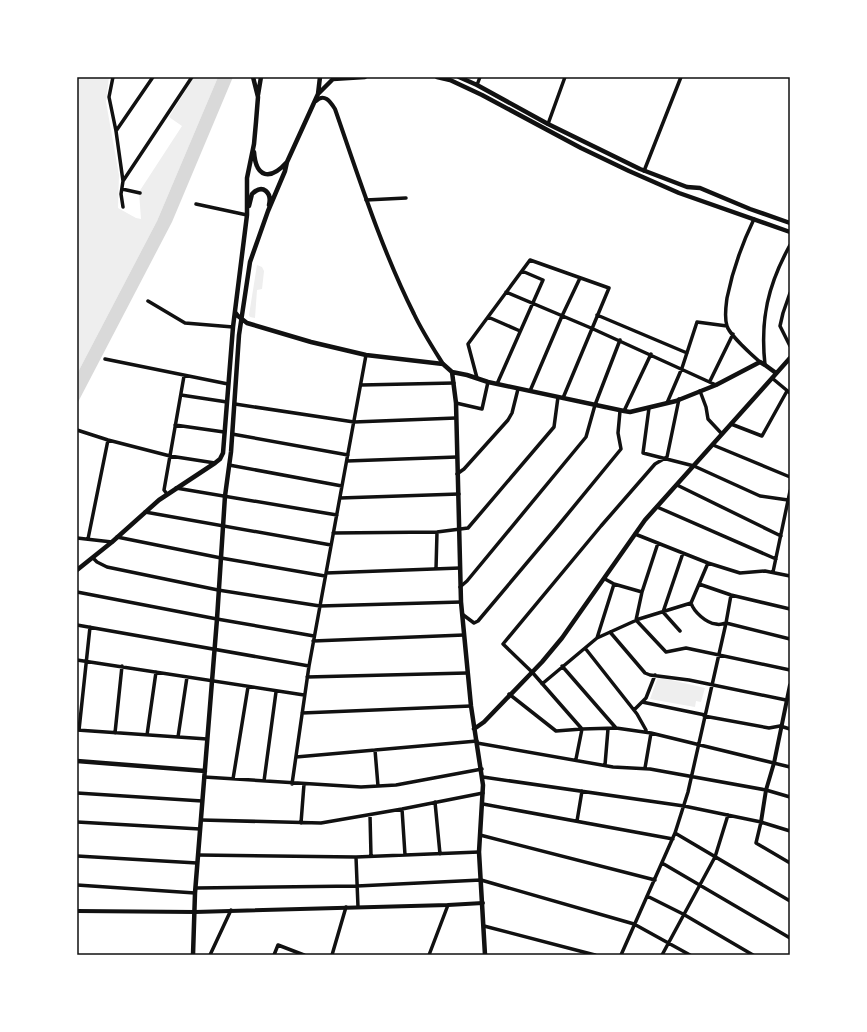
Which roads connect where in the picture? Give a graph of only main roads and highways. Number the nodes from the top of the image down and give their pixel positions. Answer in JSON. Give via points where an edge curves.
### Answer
{"nodes":[{"id":1,"x":253,"y":77,"type":"edge"},
{"id":2,"x":260,"y":77,"type":"edge"},
{"id":3,"x":320,"y":77,"type":"edge"},
{"id":4,"x":365,"y":77,"type":"edge"},
{"id":5,"x":437,"y":77,"type":"edge"},
{"id":6,"x":459,"y":77,"type":"edge"},
{"id":7,"x":318,"y":94,"type":"junction"},
{"id":8,"x":258,"y":96,"type":"junction"},
{"id":9,"x":254,"y":144,"type":"junction"},
{"id":10,"x":287,"y":162,"type":"junction"},
{"id":11,"x":268,"y":211,"type":"junction"},
{"id":12,"x":247,"y":215,"type":"junction"},
{"id":13,"x":790,"y":223,"type":"edge"},
{"id":14,"x":790,"y":232,"type":"edge"},
{"id":15,"x":235,"y":315,"type":"junction"},
{"id":16,"x":242,"y":319,"type":"junction"},
{"id":17,"x":790,"y":358,"type":"edge"},
{"id":18,"x":452,"y":372,"type":"junction"},
{"id":19,"x":776,"y":374,"type":"junction"},
{"id":20,"x":77,"y":570,"type":"edge"},
{"id":21,"x":474,"y":729,"type":"junction"},
{"id":22,"x":77,"y":761,"type":"edge"},
{"id":23,"x":205,"y":771,"type":"junction"},
{"id":24,"x":194,"y":937,"type":"junction"},
{"id":25,"x":190,"y":955,"type":"edge"},
{"id":26,"x":193,"y":955,"type":"edge"},
{"id":27,"x":485,"y":955,"type":"edge"}],
"edges":[{"from":1,"to":8,"type":"main road"},
{"from":2,"to":8,"type":"main road"},
{"from":3,"to":7,"type":"main road"},
{"from":4,"to":7,"type":"main road","via":[[333,79]]},
{"from":5,"to":14,"type":"main road","via":[[450,80],[482,95],[574,144],[679,193]]},
{"from":6,"to":13,"type":"main road","via":[[644,171],[687,187],[700,188]]},
{"from":7,"to":10,"type":"main road"},
{"from":8,"to":9,"type":"main road"},
{"from":9,"to":10,"type":"main road","via":[[255,163],[260,171],[268,175],[276,172]]},
{"from":9,"to":12,"type":"main road","via":[[247,178]]},
{"from":10,"to":11,"type":"main road"},
{"from":11,"to":12,"type":"main road","via":[[269,193],[259,189],[252,194]]},
{"from":11,"to":16,"type":"main road","via":[[250,262]]},
{"from":12,"to":15,"type":"main road"},
{"from":15,"to":16,"type":"main road"},
{"from":15,"to":20,"type":"main road","via":[[223,453],[220,459],[167,494]]},
{"from":16,"to":18,"type":"main road","via":[[247,323],[310,342],[366,355],[443,364]]},
{"from":16,"to":23,"type":"main road","via":[[224,496]]},
{"from":17,"to":19,"type":"main road"},
{"from":18,"to":19,"type":"main road","via":[[518,389],[630,412],[667,403],[716,385],[760,362]]},
{"from":18,"to":21,"type":"main road","via":[[456,403],[460,587]]},
{"from":19,"to":21,"type":"main road","via":[[635,534],[562,638],[484,722]]},
{"from":21,"to":27,"type":"main road","via":[[482,769],[483,804],[479,852]]},
{"from":22,"to":23,"type":"main road"},
{"from":23,"to":24,"type":"main road","via":[[195,890]]},
{"from":24,"to":25,"type":"main road"},
{"from":24,"to":26,"type":"main road"}]}
